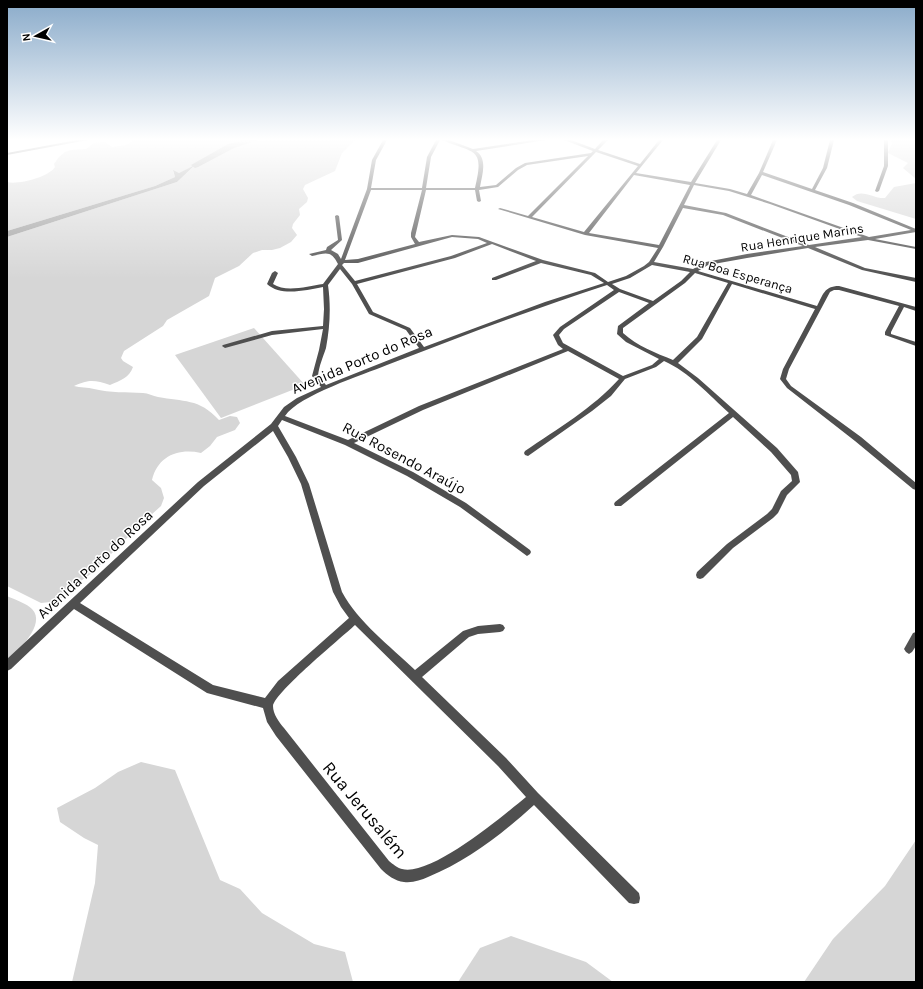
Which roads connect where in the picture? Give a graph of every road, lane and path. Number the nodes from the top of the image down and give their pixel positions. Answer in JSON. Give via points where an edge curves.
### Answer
{"nodes":[{"id":1,"x":495,"y":186,"type":"edge"},
{"id":2,"x":560,"y":186,"type":"edge"},
{"id":3,"x":624,"y":186,"type":"edge"},
{"id":4,"x":691,"y":186,"type":"edge"},
{"id":5,"x":708,"y":186,"type":"edge"},
{"id":6,"x":754,"y":186,"type":"edge"},
{"id":7,"x":798,"y":186,"type":"edge"},
{"id":8,"x":816,"y":186,"type":"edge"},
{"id":9,"x":879,"y":186,"type":"edge"},
{"id":10,"x":369,"y":189,"type":"joint"},
{"id":11,"x":424,"y":189,"type":"junction"},
{"id":12,"x":477,"y":189,"type":"junction"},
{"id":13,"x":813,"y":191,"type":"junction"},
{"id":14,"x":877,"y":191,"type":"dead end"},
{"id":15,"x":749,"y":195,"type":"junction"},
{"id":16,"x":479,"y":201,"type":"dead end"},
{"id":17,"x":682,"y":206,"type":"junction"},
{"id":18,"x":500,"y":209,"type":"dead end"},
{"id":19,"x":337,"y":216,"type":"dead end"},
{"id":20,"x":529,"y":217,"type":"junction"},
{"id":21,"x":915,"y":231,"type":"edge"},
{"id":22,"x":585,"y":234,"type":"junction"},
{"id":23,"x":868,"y":238,"type":"junction"},
{"id":24,"x":491,"y":243,"type":"junction"},
{"id":25,"x":418,"y":244,"type":"junction"},
{"id":26,"x":661,"y":247,"type":"junction"},
{"id":27,"x":809,"y":247,"type":"junction"},
{"id":28,"x":916,"y":248,"type":"edge"},
{"id":29,"x":328,"y":251,"type":"junction"},
{"id":30,"x":312,"y":254,"type":"dead end"},
{"id":31,"x":541,"y":261,"type":"junction"},
{"id":32,"x":651,"y":263,"type":"junction"},
{"id":33,"x":341,"y":264,"type":"junction"},
{"id":34,"x":694,"y":271,"type":"junction"},
{"id":35,"x":275,"y":273,"type":"dead end"},
{"id":36,"x":494,"y":279,"type":"dead end"},
{"id":37,"x":916,"y":280,"type":"edge"},
{"id":38,"x":731,"y":282,"type":"junction"},
{"id":39,"x":354,"y":283,"type":"junction"},
{"id":40,"x":609,"y":284,"type":"junction"},
{"id":41,"x":325,"y":285,"type":"junction"},
{"id":42,"x":618,"y":290,"type":"junction"},
{"id":43,"x":654,"y":303,"type":"junction"},
{"id":44,"x":902,"y":306,"type":"junction"},
{"id":45,"x":817,"y":308,"type":"junction"},
{"id":46,"x":916,"y":309,"type":"edge"},
{"id":47,"x":326,"y":327,"type":"junction"},
{"id":48,"x":916,"y":344,"type":"edge"},
{"id":49,"x":225,"y":346,"type":"dead end"},
{"id":50,"x":423,"y":349,"type":"junction"},
{"id":51,"x":568,"y":349,"type":"junction"},
{"id":52,"x":664,"y":358,"type":"junction"},
{"id":53,"x":674,"y":363,"type":"junction"},
{"id":54,"x":623,"y":378,"type":"junction"},
{"id":55,"x":325,"y":387,"type":"junction"},
{"id":56,"x":734,"y":413,"type":"junction"},
{"id":57,"x":280,"y":416,"type":"junction"},
{"id":58,"x":274,"y":426,"type":"junction"},
{"id":59,"x":348,"y":443,"type":"junction"},
{"id":60,"x":528,"y":453,"type":"dead end"},
{"id":61,"x":916,"y":487,"type":"edge"},
{"id":62,"x":618,"y":504,"type":"dead end"},
{"id":63,"x":527,"y":552,"type":"dead end"},
{"id":64,"x":700,"y":575,"type":"dead end"},
{"id":65,"x":73,"y":604,"type":"junction"},
{"id":66,"x":355,"y":619,"type":"junction"},
{"id":67,"x":500,"y":628,"type":"dead end"},
{"id":68,"x":916,"y":636,"type":"edge"},
{"id":69,"x":909,"y":649,"type":"dead end"},
{"id":70,"x":7,"y":666,"type":"edge"},
{"id":71,"x":415,"y":676,"type":"junction"},
{"id":72,"x":267,"y":704,"type":"junction"},
{"id":73,"x":534,"y":797,"type":"junction"},
{"id":74,"x":634,"y":898,"type":"dead end"}],
"edges":[{"from":1,"to":12,"type":"street"},
{"from":2,"to":20,"type":"street"},
{"from":3,"to":22,"type":"street"},
{"from":4,"to":17,"type":"street","name":"Avenida Porto do Rosa"},
{"from":5,"to":15,"type":"street"},
{"from":6,"to":15,"type":"street"},
{"from":7,"to":13,"type":"street"},
{"from":8,"to":13,"type":"street"},
{"from":9,"to":14,"type":"street"},
{"from":10,"to":11,"type":"street"},
{"from":10,"to":33,"type":"street"},
{"from":11,"to":12,"type":"street"},
{"from":11,"to":25,"type":"street","via":[[413,233]]},
{"from":12,"to":16,"type":"street"},
{"from":13,"to":21,"type":"street"},
{"from":15,"to":23,"type":"street"},
{"from":17,"to":26,"type":"street","name":"Avenida Porto do Rosa"},
{"from":17,"to":27,"type":"street","via":[[724,214]]},
{"from":18,"to":20,"type":"street"},
{"from":19,"to":29,"type":"street","via":[[340,240]]},
{"from":20,"to":22,"type":"street"},
{"from":21,"to":23,"type":"street","name":"Rua Henrique Marins"},
{"from":22,"to":26,"type":"street"},
{"from":23,"to":27,"type":"street","name":"Rua Henrique Marins"},
{"from":23,"to":28,"type":"street"},
{"from":24,"to":25,"type":"street","via":[[460,235]]},
{"from":24,"to":31,"type":"street"},
{"from":24,"to":39,"type":"street","via":[[453,257]]},
{"from":25,"to":33,"type":"street"},
{"from":26,"to":32,"type":"street","name":"Avenida Porto do Rosa"},
{"from":27,"to":34,"type":"street","name":"Rua Henrique Marins","via":[[718,261]]},
{"from":27,"to":37,"type":"street","via":[[864,269]]},
{"from":29,"to":30,"type":"street"},
{"from":29,"to":33,"type":"street","via":[[336,255]]},
{"from":31,"to":36,"type":"street"},
{"from":31,"to":40,"type":"street","via":[[593,274]]},
{"from":32,"to":34,"type":"street","name":"Rua Boa Esperança"},
{"from":32,"to":40,"type":"street","name":"Avenida Porto do Rosa","via":[[637,273]]},
{"from":33,"to":39,"type":"street"},
{"from":33,"to":41,"type":"street"},
{"from":34,"to":38,"type":"street","name":"Rua Boa Esperança"},
{"from":34,"to":43,"type":"street","name":"Rua Henrique Marins"},
{"from":35,"to":41,"type":"street","via":[[270,284],[278,290]]},
{"from":38,"to":45,"type":"street","name":"Rua Boa Esperança"},
{"from":38,"to":53,"type":"street","via":[[700,338]]},
{"from":39,"to":50,"type":"street","via":[[371,313],[408,329]]},
{"from":40,"to":42,"type":"street"},
{"from":40,"to":50,"type":"street","name":"Avenida Porto do Rosa","via":[[547,303]]},
{"from":41,"to":47,"type":"street"},
{"from":42,"to":43,"type":"street"},
{"from":42,"to":51,"type":"street","via":[[558,331],[557,339]]},
{"from":43,"to":52,"type":"street","name":"Rua Henrique Marins","via":[[625,322],[619,331],[628,341]]},
{"from":44,"to":45,"type":"street","via":[[839,288],[828,291]]},
{"from":44,"to":46,"type":"street"},
{"from":44,"to":48,"type":"street","via":[[888,335]]},
{"from":45,"to":61,"type":"street","via":[[786,369],[784,382],[863,442]]},
{"from":47,"to":49,"type":"street","via":[[272,333]]},
{"from":47,"to":55,"type":"street","via":[[321,355],[315,369],[315,376]]},
{"from":50,"to":55,"type":"street","name":"Avenida Porto do Rosa"},
{"from":51,"to":54,"type":"street"},
{"from":51,"to":59,"type":"street","via":[[421,408]]},
{"from":52,"to":53,"type":"street"},
{"from":52,"to":54,"type":"street","via":[[654,366]]},
{"from":53,"to":56,"type":"street"},
{"from":54,"to":60,"type":"street","via":[[609,394],[590,409]]},
{"from":55,"to":57,"type":"street","name":"Avenida Porto do Rosa","via":[[298,400]]},
{"from":56,"to":62,"type":"street"},
{"from":56,"to":64,"type":"street","via":[[789,466],[795,474],[796,482],[784,493],[770,516],[730,546]]},
{"from":57,"to":58,"type":"street","name":"Avenida Porto do Rosa"},
{"from":57,"to":59,"type":"street","name":"Rua Rosendo Araújo"},
{"from":58,"to":65,"type":"street","name":"Avenida Porto do Rosa","via":[[201,484]]},
{"from":58,"to":66,"type":"street","via":[[305,484],[338,592]]},
{"from":59,"to":63,"type":"street","name":"Rua Rosendo Araújo","via":[[447,495]]},
{"from":65,"to":70,"type":"street","name":"Avenida Porto do Rosa"},
{"from":65,"to":72,"type":"street","via":[[211,689]]},
{"from":66,"to":71,"type":"street"},
{"from":66,"to":72,"type":"street","via":[[282,684]]},
{"from":67,"to":71,"type":"street","via":[[466,634]]},
{"from":68,"to":69,"type":"street"},
{"from":71,"to":73,"type":"street"},
{"from":72,"to":73,"type":"street","name":"Rua Jerusalém","via":[[271,719],[303,762],[385,865],[396,874],[404,876],[422,873],[461,854],[490,836]]},
{"from":73,"to":74,"type":"street"}]}
